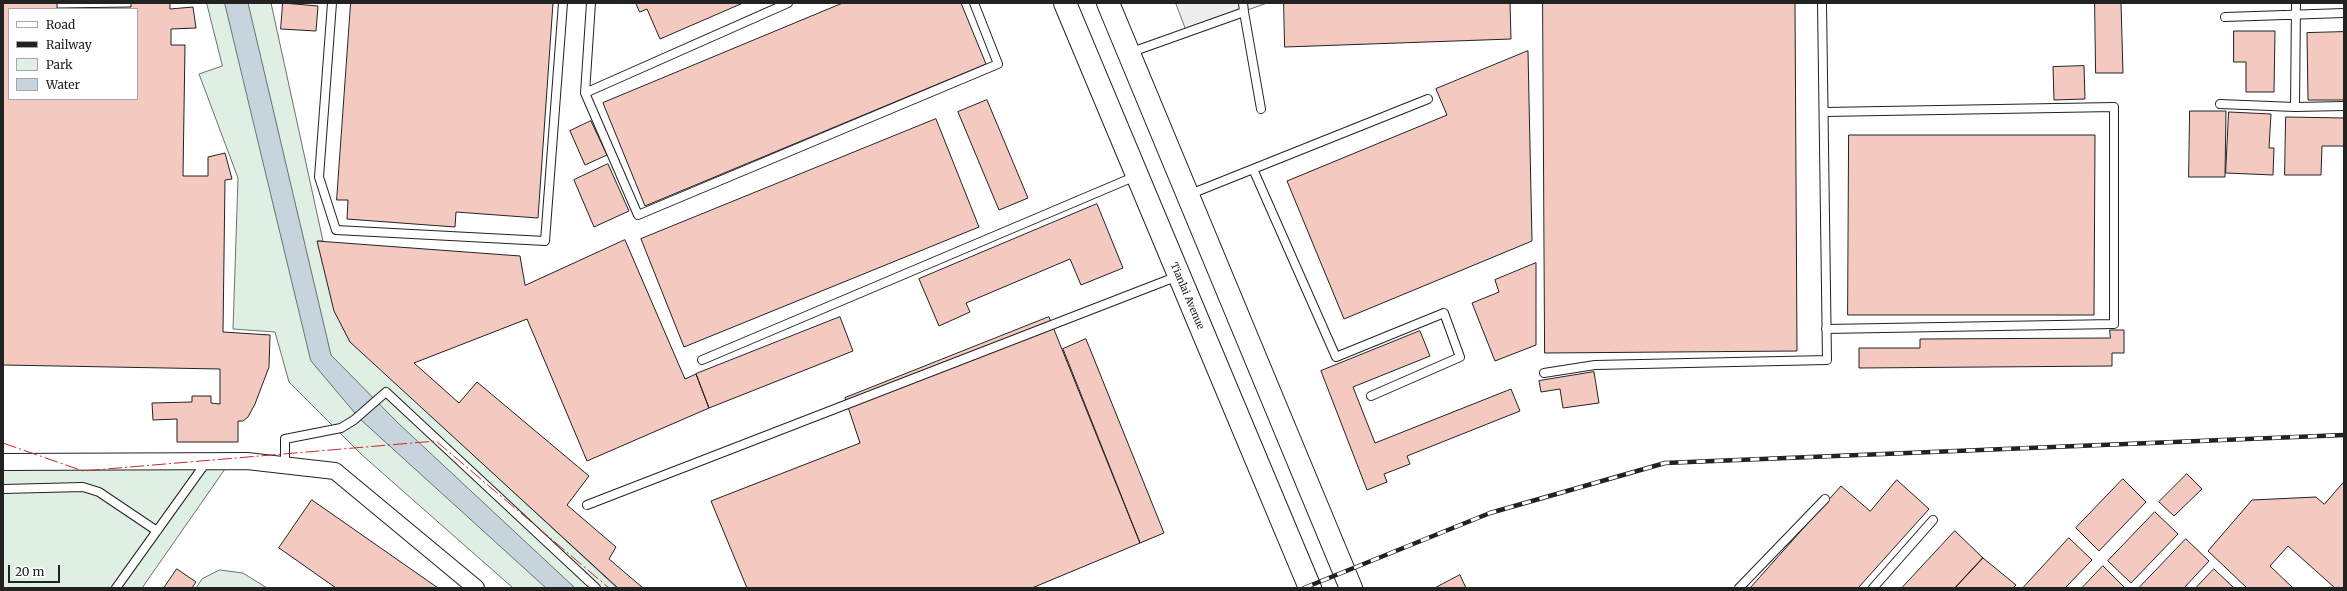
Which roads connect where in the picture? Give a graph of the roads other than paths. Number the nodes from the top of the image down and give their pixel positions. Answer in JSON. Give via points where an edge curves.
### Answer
{"nodes":[{"id":1,"x":332,"y":3,"type":"edge"},
{"id":2,"x":563,"y":3,"type":"edge"},
{"id":3,"x":590,"y":3,"type":"edge"},
{"id":4,"x":788,"y":3,"type":"edge"},
{"id":5,"x":974,"y":3,"type":"edge"},
{"id":6,"x":1065,"y":3,"type":"edge"},
{"id":7,"x":1108,"y":3,"type":"edge"},
{"id":8,"x":1822,"y":3,"type":"edge"},
{"id":9,"x":2296,"y":3,"type":"edge"},
{"id":10,"x":1243,"y":7,"type":"edge"},
{"id":11,"x":2344,"y":13,"type":"edge"},
{"id":12,"x":2297,"y":15,"type":"junction"},
{"id":13,"x":2225,"y":17,"type":"dead end"},
{"id":14,"x":1129,"y":53,"type":"junction"},
{"id":15,"x":586,"y":93,"type":"junction"},
{"id":16,"x":1428,"y":99,"type":"dead end"},
{"id":17,"x":2220,"y":104,"type":"dead end"},
{"id":18,"x":2344,"y":106,"type":"edge"},
{"id":19,"x":2295,"y":107,"type":"junction"},
{"id":20,"x":1261,"y":109,"type":"dead end"},
{"id":21,"x":1824,"y":112,"type":"junction"},
{"id":22,"x":1253,"y":169,"type":"junction"},
{"id":23,"x":1137,"y":176,"type":"junction"},
{"id":24,"x":1188,"y":195,"type":"junction"},
{"id":25,"x":1179,"y":276,"type":"junction"},
{"id":26,"x":1826,"y":329,"type":"junction"},
{"id":27,"x":702,"y":360,"type":"dead end"},
{"id":28,"x":1544,"y":373,"type":"dead end"},
{"id":29,"x":1371,"y":396,"type":"dead end"},
{"id":30,"x":207,"y":461,"type":"junction"},
{"id":31,"x":3,"y":462,"type":"edge"},
{"id":32,"x":285,"y":465,"type":"junction"},
{"id":33,"x":3,"y":489,"type":"edge"},
{"id":34,"x":1825,"y":499,"type":"dead end"},
{"id":35,"x":587,"y":504,"type":"dead end"},
{"id":36,"x":1933,"y":520,"type":"dead end"},
{"id":37,"x":157,"y":531,"type":"junction"},
{"id":38,"x":116,"y":588,"type":"edge"},
{"id":39,"x":476,"y":588,"type":"edge"},
{"id":40,"x":596,"y":588,"type":"edge"},
{"id":41,"x":1310,"y":588,"type":"edge"},
{"id":42,"x":1351,"y":588,"type":"edge"},
{"id":43,"x":1739,"y":588,"type":"edge"},
{"id":44,"x":1873,"y":588,"type":"edge"}],
"edges":[{"from":1,"to":2,"type":"lane","via":[[319,177],[336,230],[545,241]]},
{"from":3,"to":15,"type":"lane"},
{"from":4,"to":15,"type":"lane"},
{"from":5,"to":15,"type":"lane","via":[[998,64],[638,215]]},
{"from":6,"to":23,"type":"main road","name":"Tianlai Avenue"},
{"from":7,"to":14,"type":"main road"},
{"from":8,"to":21,"type":"lane"},
{"from":9,"to":12,"type":"lane"},
{"from":10,"to":14,"type":"lane"},
{"from":10,"to":20,"type":"lane"},
{"from":11,"to":12,"type":"lane"},
{"from":12,"to":13,"type":"lane"},
{"from":12,"to":19,"type":"lane"},
{"from":14,"to":24,"type":"main road"},
{"from":16,"to":22,"type":"lane"},
{"from":17,"to":19,"type":"lane"},
{"from":18,"to":19,"type":"lane"},
{"from":21,"to":26,"type":"lane"},
{"from":21,"to":26,"type":"lane","via":[[2114,107],[2114,324]]},
{"from":22,"to":24,"type":"lane"},
{"from":22,"to":29,"type":"lane","via":[[1336,357],[1444,313],[1460,357]]},
{"from":23,"to":25,"type":"main road","name":"Tianlai Avenue"},
{"from":23,"to":27,"type":"lane"},
{"from":24,"to":42,"type":"main road"},
{"from":25,"to":35,"type":"lane"},
{"from":25,"to":41,"type":"main road","name":"Tianlai Avenue"},
{"from":26,"to":28,"type":"lane","via":[[1827,360],[1595,365]]},
{"from":30,"to":31,"type":"street"},
{"from":30,"to":32,"type":"street","via":[[247,461]]},
{"from":30,"to":37,"type":"lane"},
{"from":32,"to":39,"type":"street","via":[[335,471]]},
{"from":32,"to":40,"type":"lane","via":[[286,440],[341,428],[386,392]]},
{"from":33,"to":37,"type":"lane","via":[[83,487],[99,492]]},
{"from":34,"to":43,"type":"lane"},
{"from":36,"to":44,"type":"lane"},
{"from":37,"to":38,"type":"lane"}]}
